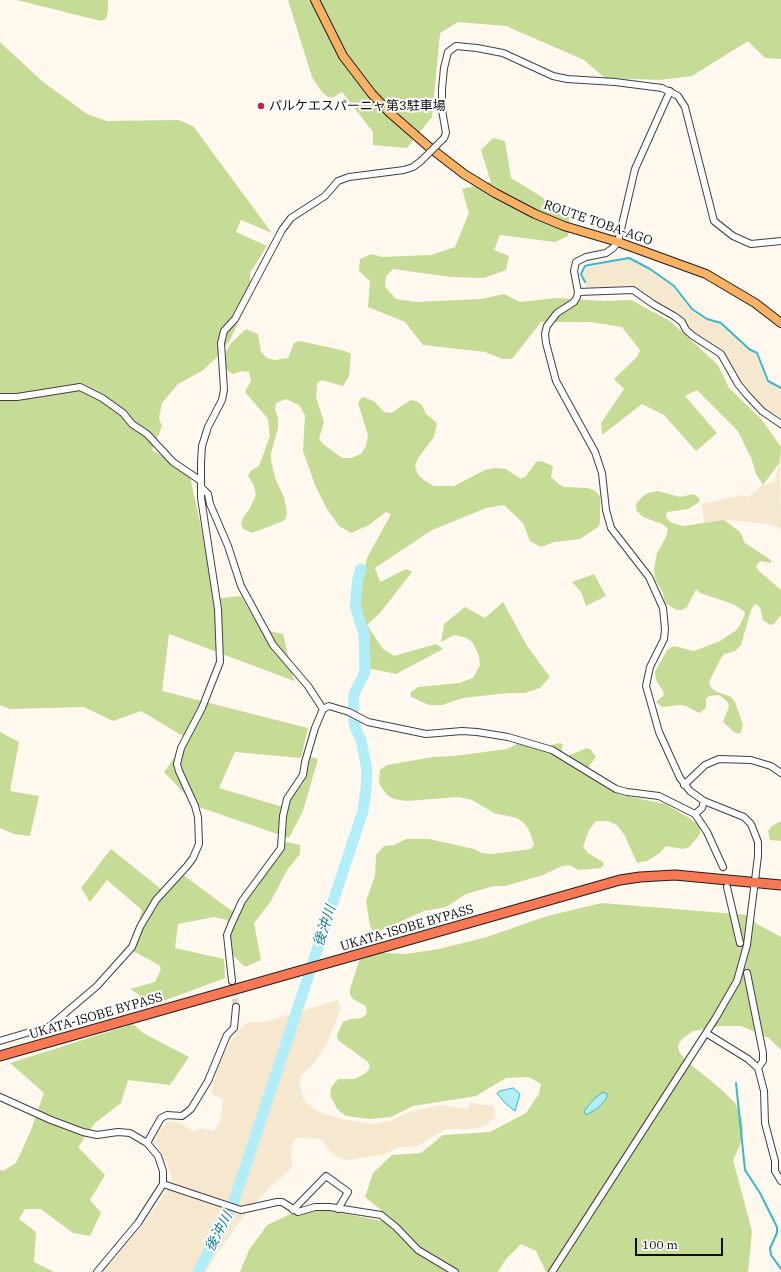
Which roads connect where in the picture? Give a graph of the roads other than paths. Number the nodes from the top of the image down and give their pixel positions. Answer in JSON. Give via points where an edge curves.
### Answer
{"nodes":[{"id":1,"x":315,"y":0,"type":"edge"},
{"id":2,"x":670,"y":91,"type":"junction"},
{"id":3,"x":781,"y":241,"type":"edge"},
{"id":4,"x":618,"y":242,"type":"junction"},
{"id":5,"x":578,"y":292,"type":"junction"},
{"id":6,"x":781,"y":323,"type":"edge"},
{"id":7,"x":0,"y":397,"type":"edge"},
{"id":8,"x":781,"y":424,"type":"edge"},
{"id":9,"x":201,"y":484,"type":"junction"},
{"id":10,"x":324,"y":709,"type":"junction"},
{"id":11,"x":781,"y":772,"type":"edge"},
{"id":12,"x":684,"y":785,"type":"junction"},
{"id":13,"x":704,"y":800,"type":"junction"},
{"id":14,"x":695,"y":814,"type":"junction"},
{"id":15,"x":723,"y":867,"type":"dead end"},
{"id":16,"x":754,"y":882,"type":"junction"},
{"id":17,"x":781,"y":884,"type":"edge"},
{"id":18,"x":727,"y":887,"type":"dead end"},
{"id":19,"x":740,"y":944,"type":"tunnel mouth"},
{"id":20,"x":747,"y":973,"type":"tunnel mouth"},
{"id":21,"x":232,"y":981,"type":"tunnel mouth"},
{"id":22,"x":236,"y":1007,"type":"tunnel mouth"},
{"id":23,"x":706,"y":1033,"type":"junction"},
{"id":24,"x":0,"y":1041,"type":"edge"},
{"id":25,"x":0,"y":1056,"type":"edge"},
{"id":26,"x":758,"y":1068,"type":"junction"},
{"id":27,"x":0,"y":1097,"type":"edge"},
{"id":28,"x":147,"y":1144,"type":"junction"},
{"id":29,"x":781,"y":1182,"type":"edge"},
{"id":30,"x":163,"y":1184,"type":"junction"},
{"id":31,"x":338,"y":1209,"type":"junction"},
{"id":32,"x":293,"y":1210,"type":"junction"},
{"id":33,"x":97,"y":1272,"type":"edge"},
{"id":34,"x":455,"y":1272,"type":"edge"},
{"id":35,"x":552,"y":1272,"type":"edge"}],
"edges":[{"from":1,"to":4,"type":"main road","name":"ROUTE TOBA-AGO","via":[[337,45],[359,78],[390,113],[429,147],[464,174],[535,214],[564,226]]},
{"from":2,"to":3,"type":"street","via":[[678,96],[685,107],[714,221],[733,236],[751,244]]},
{"from":2,"to":4,"type":"street","via":[[635,169]]},
{"from":2,"to":9,"type":"street","bridge":true,"via":[[553,76],[502,53],[477,48],[456,46],[448,52],[442,89],[446,133],[444,138],[413,167],[349,177],[338,182],[325,196],[291,218],[282,230],[235,319],[224,331],[221,343],[224,390],[202,446]]},
{"from":4,"to":5,"type":"street","via":[[606,253],[576,262],[574,271]]},
{"from":4,"to":6,"type":"main road","name":"ROUTE TOBA-AGO","via":[[706,274],[750,300]]},
{"from":5,"to":8,"type":"street","via":[[633,290],[674,316],[693,336],[721,354],[747,395],[762,411]]},
{"from":5,"to":12,"type":"street","via":[[574,302],[557,313],[547,326],[547,353],[562,393],[595,452],[602,473],[606,510],[611,528],[649,578],[663,608],[664,639],[650,667],[646,686],[659,732]]},
{"from":7,"to":9,"type":"street","via":[[17,397],[80,387],[123,413],[173,462]]},
{"from":9,"to":10,"type":"street","via":[[208,494],[241,586],[273,645]]},
{"from":9,"to":24,"type":"street","via":[[218,609],[220,662],[202,708],[181,748],[177,764],[195,806],[199,844],[190,862],[156,900],[132,947],[97,986],[50,1026]]},
{"from":10,"to":14,"type":"street","via":[[329,706],[335,707],[368,722],[426,734],[477,732],[531,742],[561,755],[616,789],[659,796]]},
{"from":10,"to":21,"type":"street","via":[[305,762],[303,775],[287,799],[281,848],[242,901],[231,924],[227,936]]},
{"from":11,"to":12,"type":"street","via":[[751,760],[719,759],[705,765]]},
{"from":12,"to":13,"type":"street"},
{"from":13,"to":14,"type":"street","via":[[702,808]]},
{"from":13,"to":16,"type":"street","via":[[744,817],[751,824],[758,842]]},
{"from":14,"to":15,"type":"street","via":[[707,832]]},
{"from":16,"to":17,"type":"highway","name":"UKATA-ISOBE BYPASS"},
{"from":16,"to":23,"type":"street","via":[[742,967],[728,999]]},
{"from":16,"to":25,"type":"highway","name":"UKATA-ISOBE BYPASS","via":[[675,876],[620,880]]},
{"from":18,"to":19,"type":"street"},
{"from":20,"to":26,"type":"street","via":[[763,1052],[763,1061]]},
{"from":22,"to":28,"type":"street","via":[[234,1028],[225,1039],[208,1081],[191,1109],[182,1116],[167,1115],[161,1118]]},
{"from":23,"to":26,"type":"street"},
{"from":23,"to":35,"type":"street"},
{"from":26,"to":29,"type":"street","via":[[764,1091],[765,1123],[775,1161],[775,1171]]},
{"from":27,"to":28,"type":"street","via":[[83,1132],[97,1135],[130,1133]]},
{"from":28,"to":30,"type":"street","via":[[161,1162]]},
{"from":30,"to":32,"type":"street","via":[[241,1210],[277,1202],[282,1202]]},
{"from":30,"to":33,"type":"street","via":[[138,1222]]},
{"from":31,"to":32,"type":"street","via":[[330,1207],[298,1212]]},
{"from":31,"to":32,"type":"street","via":[[348,1192],[326,1176]]},
{"from":31,"to":34,"type":"street","via":[[381,1215],[418,1250]]}]}
